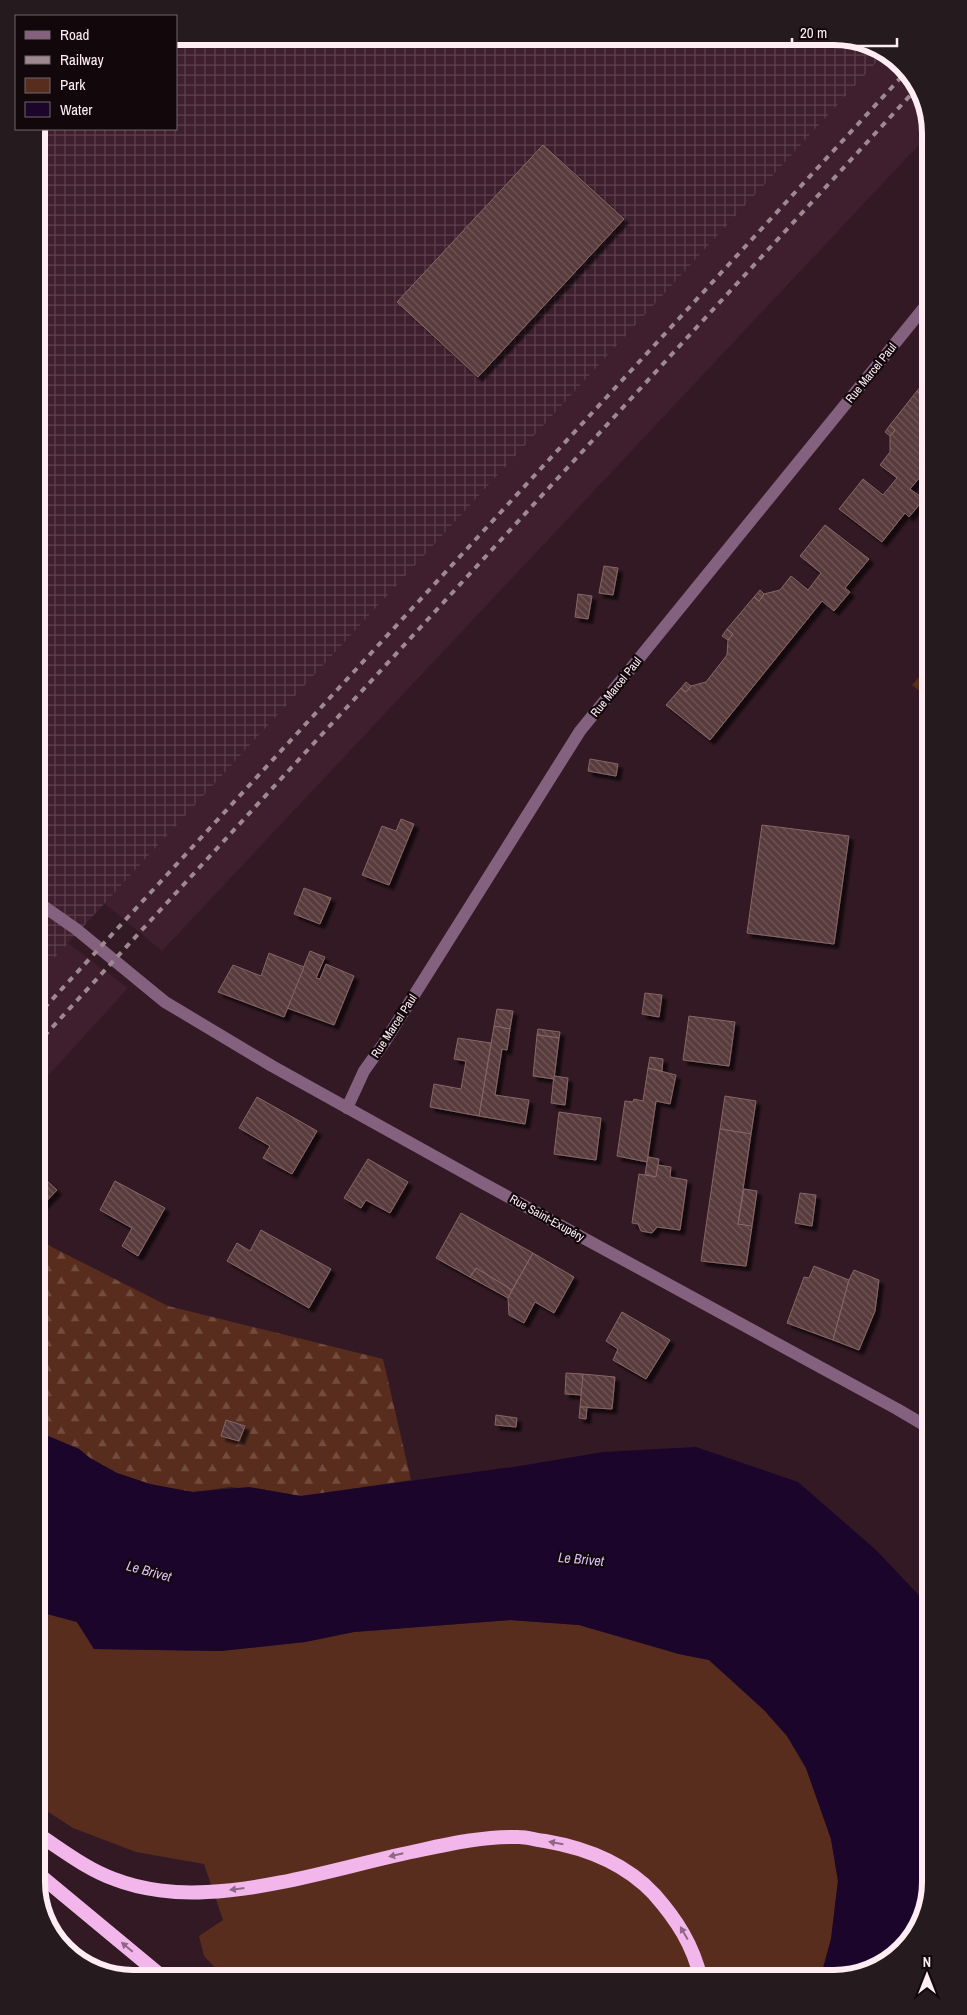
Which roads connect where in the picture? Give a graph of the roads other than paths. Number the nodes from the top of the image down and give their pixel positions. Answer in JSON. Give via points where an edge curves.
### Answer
{"nodes":[{"id":1,"x":922,"y":310,"type":"edge"},
{"id":2,"x":45,"y":907,"type":"edge"},
{"id":3,"x":347,"y":1108,"type":"junction"},
{"id":4,"x":922,"y":1424,"type":"edge"},
{"id":5,"x":45,"y":1839,"type":"edge"},
{"id":6,"x":45,"y":1879,"type":"edge"},
{"id":7,"x":154,"y":1970,"type":"edge"},
{"id":8,"x":699,"y":1970,"type":"edge"}],
"edges":[{"from":1,"to":3,"type":"street","name":"Rue Marcel Paul","via":[[580,731],[364,1071]]},
{"from":2,"to":3,"type":"street","name":"Rue Saint-Exupéry","via":[[165,1002]]},
{"from":3,"to":4,"type":"street","name":"Rue Saint-Exupéry"},
{"from":8,"to":5,"type":"highway","one_way":true,"via":[[686,1936],[671,1913],[640,1879],[607,1859],[568,1845],[520,1836],[459,1842],[261,1886],[206,1892],[150,1889],[114,1879],[81,1863]]},
{"from":7,"to":6,"type":"highway","one_way":true}]}
